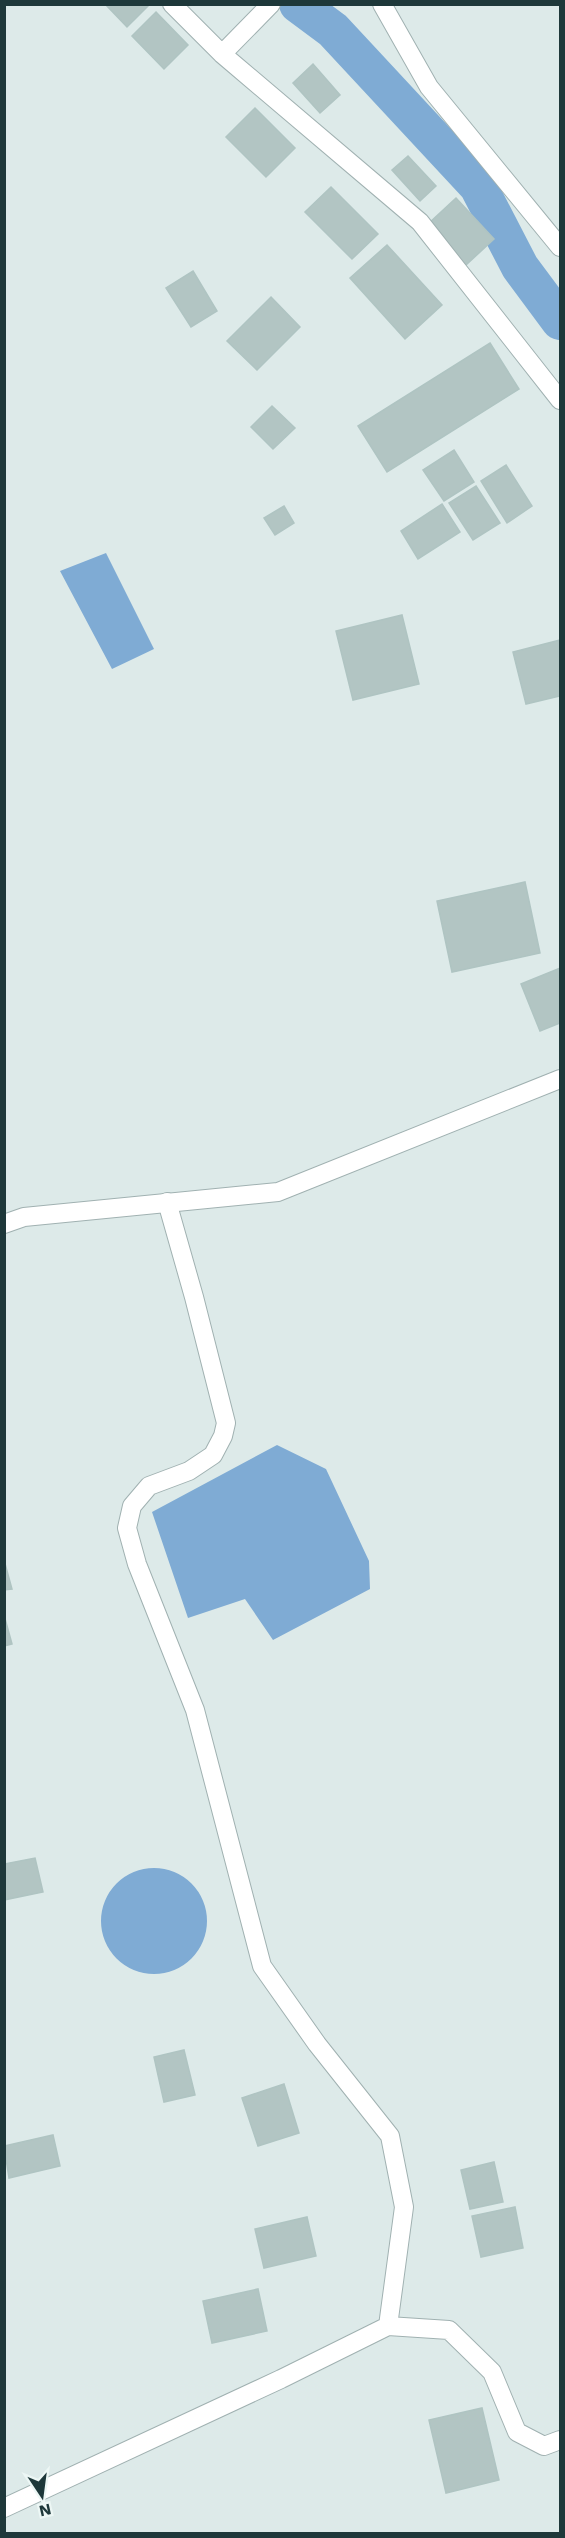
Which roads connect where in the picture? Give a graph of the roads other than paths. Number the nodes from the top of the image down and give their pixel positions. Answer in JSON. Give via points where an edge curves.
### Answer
{"nodes":[{"id":1,"x":172,"y":4,"type":"edge"},
{"id":2,"x":271,"y":4,"type":"edge"},
{"id":3,"x":382,"y":4,"type":"edge"},
{"id":4,"x":222,"y":54,"type":"junction"},
{"id":5,"x":561,"y":247,"type":"edge"},
{"id":6,"x":561,"y":400,"type":"edge"},
{"id":7,"x":561,"y":1079,"type":"edge"},
{"id":8,"x":167,"y":1202,"type":"junction"},
{"id":9,"x":4,"y":1224,"type":"edge"},
{"id":10,"x":388,"y":2326,"type":"junction"},
{"id":11,"x":561,"y":2440,"type":"edge"},
{"id":12,"x":4,"y":2508,"type":"edge"}],
"edges":[{"from":1,"to":4,"type":"street"},
{"from":2,"to":4,"type":"street"},
{"from":3,"to":5,"type":"street","via":[[429,87]]},
{"from":4,"to":6,"type":"street","via":[[420,222]]},
{"from":7,"to":8,"type":"street","via":[[278,1192]]},
{"from":8,"to":9,"type":"street","via":[[24,1217]]},
{"from":8,"to":10,"type":"street","via":[[226,1423],[224,1436],[213,1455],[189,1470],[149,1486],[132,1506],[127,1528],[137,1564],[195,1710],[262,1966],[390,2136],[404,2207]]},
{"from":10,"to":11,"type":"street","via":[[449,2330],[492,2372],[517,2432],[543,2446]]},
{"from":10,"to":12,"type":"street"}]}
